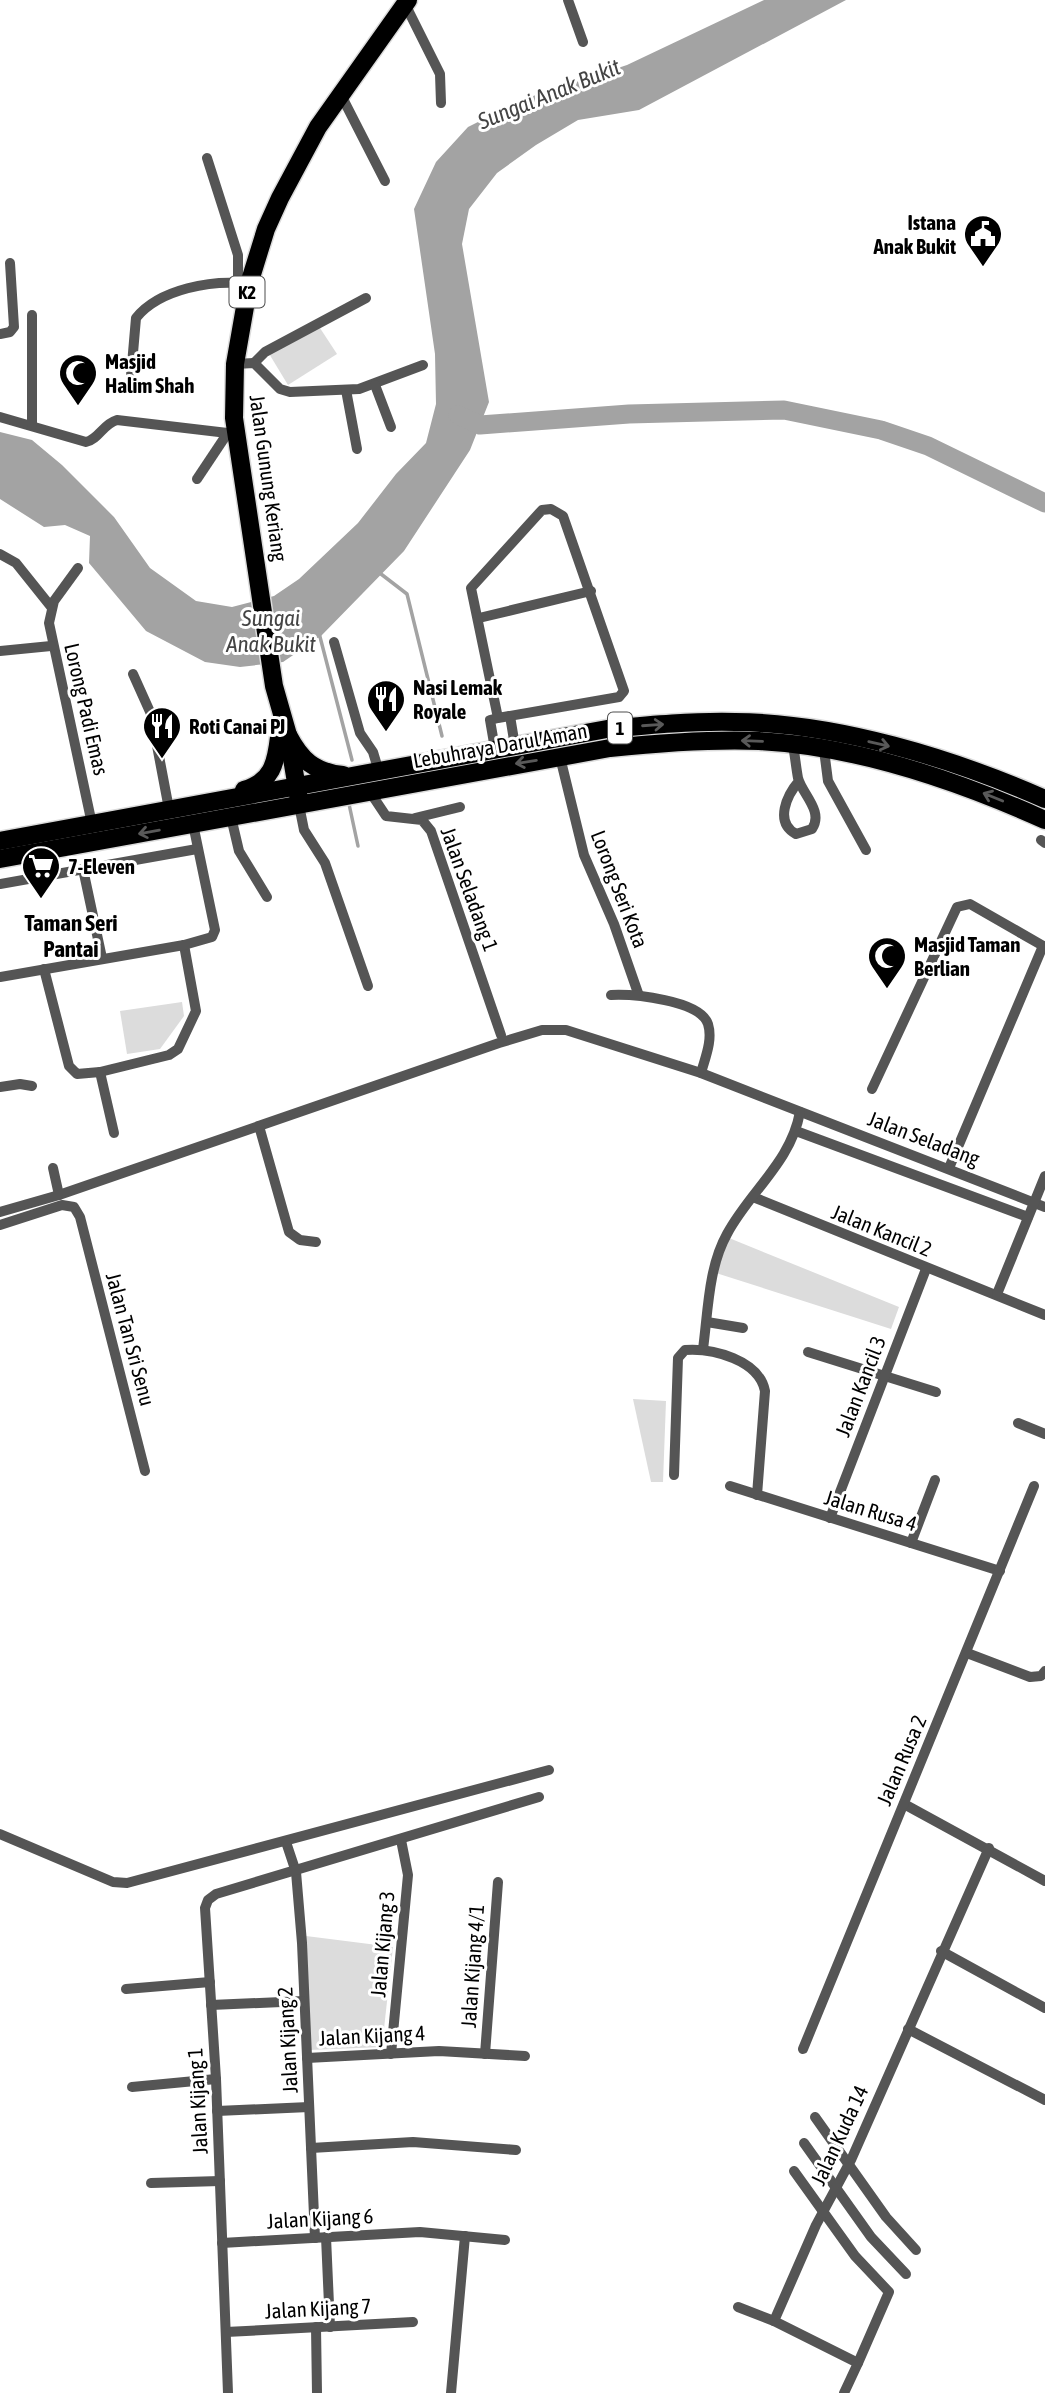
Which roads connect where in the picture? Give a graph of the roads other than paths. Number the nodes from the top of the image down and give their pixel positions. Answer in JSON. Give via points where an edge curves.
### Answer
{"nodes":[{"id":1,"x":568,"y":0,"type":"edge"},
{"id":2,"x":406,"y":2,"type":"edge"},
{"id":3,"x":583,"y":42,"type":"dead end"},
{"id":4,"x":341,"y":94,"type":"junction"},
{"id":5,"x":441,"y":103,"type":"dead end"},
{"id":6,"x":207,"y":158,"type":"dead end"},
{"id":7,"x":385,"y":181,"type":"dead end"},
{"id":8,"x":10,"y":263,"type":"dead end"},
{"id":9,"x":243,"y":283,"type":"junction"},
{"id":10,"x":366,"y":298,"type":"dead end"},
{"id":11,"x":32,"y":315,"type":"dead end"},
{"id":12,"x":0,"y":334,"type":"edge"},
{"id":13,"x":254,"y":363,"type":"junction"},
{"id":14,"x":235,"y":364,"type":"junction"},
{"id":15,"x":422,"y":365,"type":"dead end"},
{"id":16,"x":131,"y":376,"type":"dead end"},
{"id":17,"x":375,"y":385,"type":"junction"},
{"id":18,"x":346,"y":390,"type":"junction"},
{"id":19,"x":0,"y":417,"type":"edge"},
{"id":20,"x":32,"y":425,"type":"junction"},
{"id":21,"x":391,"y":426,"type":"dead end"},
{"id":22,"x":232,"y":434,"type":"junction"},
{"id":23,"x":357,"y":449,"type":"dead end"},
{"id":24,"x":197,"y":479,"type":"dead end"},
{"id":25,"x":0,"y":554,"type":"edge"},
{"id":26,"x":78,"y":568,"type":"dead end"},
{"id":27,"x":591,"y":591,"type":"junction"},
{"id":28,"x":52,"y":608,"type":"junction"},
{"id":29,"x":479,"y":618,"type":"junction"},
{"id":30,"x":334,"y":642,"type":"dead end"},
{"id":31,"x":51,"y":646,"type":"junction"},
{"id":32,"x":0,"y":651,"type":"edge"},
{"id":33,"x":133,"y":674,"type":"dead end"},
{"id":34,"x":499,"y":718,"type":"junction"},
{"id":35,"x":284,"y":736,"type":"junction"},
{"id":36,"x":793,"y":745,"type":"junction"},
{"id":37,"x":515,"y":746,"type":"junction"},
{"id":38,"x":495,"y":749,"type":"junction"},
{"id":39,"x":824,"y":750,"type":"junction"},
{"id":40,"x":560,"y":757,"type":"junction"},
{"id":41,"x":379,"y":772,"type":"junction"},
{"id":42,"x":357,"y":777,"type":"junction"},
{"id":43,"x":799,"y":781,"type":"dead end"},
{"id":44,"x":370,"y":792,"type":"junction"},
{"id":45,"x":293,"y":797,"type":"junction"},
{"id":46,"x":1045,"y":799,"type":"edge"},
{"id":47,"x":215,"y":801,"type":"junction"},
{"id":48,"x":460,"y":807,"type":"dead end"},
{"id":49,"x":169,"y":810,"type":"junction"},
{"id":50,"x":232,"y":817,"type":"junction"},
{"id":51,"x":415,"y":818,"type":"junction"},
{"id":52,"x":1045,"y":820,"type":"edge"},
{"id":53,"x":92,"y":824,"type":"junction"},
{"id":54,"x":193,"y":824,"type":"junction"},
{"id":55,"x":0,"y":841,"type":"edge"},
{"id":56,"x":197,"y":849,"type":"junction"},
{"id":57,"x":866,"y":849,"type":"dead end"},
{"id":58,"x":0,"y":859,"type":"edge"},
{"id":59,"x":83,"y":869,"type":"junction"},
{"id":60,"x":0,"y":884,"type":"edge"},
{"id":61,"x":267,"y":897,"type":"dead end"},
{"id":62,"x":184,"y":945,"type":"junction"},
{"id":63,"x":1044,"y":947,"type":"edge"},
{"id":64,"x":102,"y":958,"type":"junction"},
{"id":65,"x":44,"y":969,"type":"junction"},
{"id":66,"x":0,"y":977,"type":"edge"},
{"id":67,"x":368,"y":986,"type":"dead end"},
{"id":68,"x":638,"y":993,"type":"junction"},
{"id":69,"x":611,"y":995,"type":"dead end"},
{"id":70,"x":501,"y":1035,"type":"dead end"},
{"id":71,"x":100,"y":1072,"type":"junction"},
{"id":72,"x":701,"y":1073,"type":"junction"},
{"id":73,"x":33,"y":1086,"type":"dead end"},
{"id":74,"x":0,"y":1087,"type":"edge"},
{"id":75,"x":872,"y":1089,"type":"dead end"},
{"id":76,"x":800,"y":1112,"type":"junction"},
{"id":77,"x":259,"y":1126,"type":"junction"},
{"id":78,"x":796,"y":1131,"type":"junction"},
{"id":79,"x":114,"y":1133,"type":"dead end"},
{"id":80,"x":53,"y":1168,"type":"dead end"},
{"id":81,"x":949,"y":1168,"type":"junction"},
{"id":82,"x":1045,"y":1176,"type":"edge"},
{"id":83,"x":59,"y":1195,"type":"junction"},
{"id":84,"x":753,"y":1197,"type":"junction"},
{"id":85,"x":1039,"y":1205,"type":"edge"},
{"id":86,"x":0,"y":1212,"type":"edge"},
{"id":87,"x":1028,"y":1217,"type":"junction"},
{"id":88,"x":0,"y":1225,"type":"edge"},
{"id":89,"x":316,"y":1242,"type":"dead end"},
{"id":90,"x":926,"y":1269,"type":"junction"},
{"id":91,"x":997,"y":1294,"type":"junction"},
{"id":92,"x":1045,"y":1315,"type":"edge"},
{"id":93,"x":707,"y":1322,"type":"junction"},
{"id":94,"x":743,"y":1328,"type":"dead end"},
{"id":95,"x":703,"y":1349,"type":"junction"},
{"id":96,"x":808,"y":1352,"type":"dead end"},
{"id":97,"x":885,"y":1376,"type":"junction"},
{"id":98,"x":936,"y":1392,"type":"dead end"},
{"id":99,"x":1018,"y":1423,"type":"dead end"},
{"id":100,"x":1045,"y":1434,"type":"edge"},
{"id":101,"x":145,"y":1471,"type":"dead end"},
{"id":102,"x":674,"y":1475,"type":"dead end"},
{"id":103,"x":935,"y":1480,"type":"dead end"},
{"id":104,"x":730,"y":1486,"type":"dead end"},
{"id":105,"x":1034,"y":1486,"type":"dead end"},
{"id":106,"x":757,"y":1495,"type":"junction"},
{"id":107,"x":830,"y":1518,"type":"junction"},
{"id":108,"x":911,"y":1543,"type":"junction"},
{"id":109,"x":1000,"y":1571,"type":"junction"},
{"id":110,"x":967,"y":1653,"type":"junction"},
{"id":111,"x":1045,"y":1671,"type":"edge"},
{"id":112,"x":549,"y":1770,"type":"dead end"},
{"id":113,"x":539,"y":1797,"type":"dead end"},
{"id":114,"x":904,"y":1804,"type":"junction"},
{"id":115,"x":0,"y":1834,"type":"edge"},
{"id":116,"x":401,"y":1839,"type":"junction"},
{"id":117,"x":286,"y":1842,"type":"junction"},
{"id":118,"x":989,"y":1848,"type":"junction"},
{"id":119,"x":296,"y":1872,"type":"junction"},
{"id":120,"x":1045,"y":1881,"type":"edge"},
{"id":121,"x":498,"y":1882,"type":"dead end"},
{"id":122,"x":941,"y":1951,"type":"junction"},
{"id":123,"x":209,"y":1982,"type":"junction"},
{"id":124,"x":126,"y":1989,"type":"dead end"},
{"id":125,"x":304,"y":2001,"type":"junction"},
{"id":126,"x":211,"y":2005,"type":"junction"},
{"id":127,"x":1045,"y":2008,"type":"edge"},
{"id":128,"x":908,"y":2029,"type":"junction"},
{"id":129,"x":803,"y":2049,"type":"dead end"},
{"id":130,"x":485,"y":2053,"type":"junction"},
{"id":131,"x":391,"y":2054,"type":"junction"},
{"id":132,"x":525,"y":2056,"type":"dead end"},
{"id":133,"x":307,"y":2058,"type":"junction"},
{"id":134,"x":216,"y":2079,"type":"junction"},
{"id":135,"x":132,"y":2087,"type":"dead end"},
{"id":136,"x":1045,"y":2100,"type":"edge"},
{"id":137,"x":309,"y":2107,"type":"junction"},
{"id":138,"x":217,"y":2111,"type":"junction"},
{"id":139,"x":815,"y":2117,"type":"dead end"},
{"id":140,"x":804,"y":2143,"type":"dead end"},
{"id":141,"x":311,"y":2148,"type":"junction"},
{"id":142,"x":516,"y":2150,"type":"dead end"},
{"id":143,"x":849,"y":2163,"type":"junction"},
{"id":144,"x":794,"y":2171,"type":"dead end"},
{"id":145,"x":220,"y":2181,"type":"junction"},
{"id":146,"x":151,"y":2183,"type":"dead end"},
{"id":147,"x":837,"y":2187,"type":"junction"},
{"id":148,"x":823,"y":2213,"type":"junction"},
{"id":149,"x":465,"y":2236,"type":"junction"},
{"id":150,"x":320,"y":2238,"type":"junction"},
{"id":151,"x":505,"y":2240,"type":"dead end"},
{"id":152,"x":222,"y":2243,"type":"junction"},
{"id":153,"x":916,"y":2250,"type":"dead end"},
{"id":154,"x":906,"y":2274,"type":"dead end"},
{"id":155,"x":738,"y":2306,"type":"dead end"},
{"id":156,"x":775,"y":2321,"type":"junction"},
{"id":157,"x":413,"y":2322,"type":"dead end"},
{"id":158,"x":330,"y":2326,"type":"junction"},
{"id":159,"x":316,"y":2327,"type":"junction"},
{"id":160,"x":226,"y":2332,"type":"junction"},
{"id":161,"x":858,"y":2363,"type":"junction"},
{"id":162,"x":228,"y":2393,"type":"edge"},
{"id":163,"x":317,"y":2393,"type":"edge"},
{"id":164,"x":451,"y":2393,"type":"edge"},
{"id":165,"x":844,"y":2393,"type":"edge"}],
"edges":[{"from":1,"to":3,"type":"street"},
{"from":2,"to":4,"type":"main road","name":"Jalan Gunung Keriang","number":"K2"},
{"from":2,"to":5,"type":"street","via":[[440,74]]},
{"from":4,"to":7,"type":"street"},
{"from":4,"to":9,"type":"main road","name":"Jalan Gunung Keriang","number":"K2","via":[[280,198]]},
{"from":6,"to":9,"type":"street"},
{"from":8,"to":12,"type":"street","via":[[14,327]]},
{"from":9,"to":14,"type":"main road","name":"Jalan Gunung Keriang","number":"K2"},
{"from":9,"to":16,"type":"street","via":[[187,290],[142,310],[132,333]]},
{"from":10,"to":13,"type":"street","via":[[265,352]]},
{"from":11,"to":20,"type":"street"},
{"from":13,"to":14,"type":"street"},
{"from":13,"to":18,"type":"street","via":[[285,392]]},
{"from":14,"to":22,"type":"main road","name":"Jalan Gunung Keriang","number":"K2"},
{"from":15,"to":17,"type":"street"},
{"from":17,"to":18,"type":"street"},
{"from":17,"to":21,"type":"street"},
{"from":18,"to":23,"type":"street"},
{"from":19,"to":20,"type":"street"},
{"from":20,"to":22,"type":"street","via":[[86,442],[117,420]]},
{"from":22,"to":24,"type":"street"},
{"from":22,"to":35,"type":"main road","name":"Jalan Gunung Keriang","number":"K2","via":[[260,574]]},
{"from":25,"to":28,"type":"street","via":[[16,563]]},
{"from":26,"to":28,"type":"street","name":"Lorong Padi Emas"},
{"from":27,"to":29,"type":"street"},
{"from":27,"to":29,"type":"street","via":[[563,516],[542,510],[471,588]]},
{"from":27,"to":34,"type":"street","via":[[624,691],[619,697]]},
{"from":28,"to":31,"type":"street","name":"Lorong Padi Emas"},
{"from":29,"to":34,"type":"street"},
{"from":30,"to":41,"type":"street","via":[[360,733]]},
{"from":31,"to":32,"type":"street"},
{"from":31,"to":53,"type":"street","name":"Lorong Padi Emas"},
{"from":33,"to":49,"type":"street","via":[[150,714]]},
{"from":34,"to":37,"type":"street"},
{"from":34,"to":38,"type":"street"},
{"from":35,"to":42,"type":"main road","via":[[313,767]]},
{"from":35,"to":45,"type":"main road","name":"Jalan Gunung Keriang","number":"K2"},
{"from":35,"to":47,"type":"main road","via":[[274,769],[265,779]]},
{"from":36,"to":39,"type":"main road","name":"Lebuhraya Darul Aman","number":"1"},
{"from":36,"to":40,"type":"main road","name":"Lebuhraya Darul Aman","number":"1","one_way":true,"via":[[703,741]]},
{"from":36,"to":43,"type":"street"},
{"from":37,"to":38,"type":"main road","name":"Lebuhraya Darul Aman","number":"1"},
{"from":37,"to":46,"type":"main road","name":"Lebuhraya Darul Aman","number":"1","one_way":true,"via":[[607,729],[763,723],[908,751],[978,771]]},
{"from":38,"to":41,"type":"main road","name":"Lebuhraya Darul Aman","number":"1"},
{"from":52,"to":39,"type":"main road","name":"Lebuhraya Darul Aman","number":"1","one_way":true,"via":[[971,788]]},
{"from":39,"to":57,"type":"street","via":[[828,780]]},
{"from":40,"to":44,"type":"main road","name":"Lebuhraya Darul Aman","number":"1","one_way":true},
{"from":40,"to":68,"type":"street","name":"Lorong Seri Kota","via":[[584,855]]},
{"from":41,"to":42,"type":"main road","name":"Lebuhraya Darul Aman","number":"1"},
{"from":42,"to":45,"type":"main road","name":"Lebuhraya Darul Aman","number":"1"},
{"from":44,"to":45,"type":"main road","name":"Lebuhraya Darul Aman","number":"1"},
{"from":44,"to":51,"type":"street","name":"Jalan Seladang 1","via":[[386,816]]},
{"from":45,"to":47,"type":"main road","name":"Lebuhraya Darul Aman","number":"1"},
{"from":45,"to":50,"type":"main road","name":"Lebuhraya Darul Aman","number":"1"},
{"from":45,"to":67,"type":"street","via":[[304,830],[325,863]]},
{"from":47,"to":49,"type":"main road","name":"Lebuhraya Darul Aman","number":"1"},
{"from":48,"to":51,"type":"street"},
{"from":49,"to":53,"type":"main road","name":"Lebuhraya Darul Aman","number":"1"},
{"from":50,"to":54,"type":"main road","name":"Lebuhraya Darul Aman","number":"1"},
{"from":50,"to":61,"type":"street","via":[[239,851]]},
{"from":51,"to":70,"type":"street","name":"Jalan Seladang 1","via":[[431,831]]},
{"from":53,"to":55,"type":"main road","name":"Lebuhraya Darul Aman","number":"1"},
{"from":54,"to":56,"type":"street"},
{"from":54,"to":58,"type":"main road","name":"Lebuhraya Darul Aman","number":"1","one_way":true},
{"from":56,"to":59,"type":"street"},
{"from":56,"to":62,"type":"street","via":[[215,930],[207,939]]},
{"from":59,"to":60,"type":"street"},
{"from":59,"to":64,"type":"street"},
{"from":62,"to":64,"type":"street"},
{"from":62,"to":71,"type":"street","via":[[196,1011],[181,1045],[169,1055]]},
{"from":63,"to":75,"type":"street","via":[[971,905],[957,907]]},
{"from":63,"to":81,"type":"street"},
{"from":64,"to":65,"type":"street"},
{"from":65,"to":66,"type":"street"},
{"from":65,"to":71,"type":"street","via":[[69,1066],[77,1074]]},
{"from":68,"to":69,"type":"street"},
{"from":68,"to":72,"type":"street","via":[[689,1009],[707,1021],[709,1041]]},
{"from":71,"to":79,"type":"street"},
{"from":72,"to":76,"type":"street","name":"Jalan Seladang"},
{"from":72,"to":77,"type":"street","name":"Jalan Seladang","via":[[550,1028]]},
{"from":73,"to":74,"type":"street"},
{"from":76,"to":78,"type":"street"},
{"from":76,"to":81,"type":"street","name":"Jalan Seladang"},
{"from":77,"to":83,"type":"street","name":"Jalan Seladang"},
{"from":77,"to":89,"type":"street","via":[[289,1232],[300,1240]]},
{"from":78,"to":84,"type":"street","via":[[788,1150]]},
{"from":78,"to":87,"type":"street"},
{"from":80,"to":83,"type":"street"},
{"from":81,"to":85,"type":"street","name":"Jalan Seladang"},
{"from":82,"to":85,"type":"street"},
{"from":83,"to":86,"type":"street","name":"Jalan Seladang"},
{"from":84,"to":90,"type":"street","name":"Jalan Kancil 2"},
{"from":84,"to":93,"type":"street","via":[[722,1245]]},
{"from":85,"to":87,"type":"street"},
{"from":87,"to":91,"type":"street"},
{"from":88,"to":101,"type":"street","name":"Jalan Tan Sri Senu","via":[[62,1205],[74,1207],[80,1217]]},
{"from":90,"to":91,"type":"street","name":"Jalan Kancil 2"},
{"from":90,"to":97,"type":"street","name":"Jalan Kancil 3"},
{"from":91,"to":92,"type":"street","name":"Jalan Kancil 2"},
{"from":93,"to":94,"type":"street"},
{"from":93,"to":95,"type":"street"},
{"from":95,"to":102,"type":"street","via":[[685,1350],[678,1358]]},
{"from":95,"to":106,"type":"street","via":[[751,1367],[763,1380]]},
{"from":96,"to":97,"type":"street"},
{"from":97,"to":98,"type":"street"},
{"from":97,"to":107,"type":"street","name":"Jalan Kancil 3"},
{"from":99,"to":100,"type":"street"},
{"from":103,"to":108,"type":"street"},
{"from":104,"to":106,"type":"street","name":"Jalan Rusa 4"},
{"from":105,"to":109,"type":"street","name":"Jalan Rusa 2"},
{"from":106,"to":107,"type":"street","name":"Jalan Rusa 4"},
{"from":107,"to":108,"type":"street","name":"Jalan Rusa 4"},
{"from":108,"to":109,"type":"street","name":"Jalan Rusa 4"},
{"from":109,"to":110,"type":"street","name":"Jalan Rusa 2"},
{"from":110,"to":111,"type":"street","via":[[1030,1677]]},
{"from":110,"to":114,"type":"street","name":"Jalan Rusa 2"},
{"from":112,"to":117,"type":"street"},
{"from":113,"to":116,"type":"street"},
{"from":114,"to":118,"type":"street"},
{"from":114,"to":129,"type":"street","name":"Jalan Rusa 2"},
{"from":115,"to":117,"type":"street","via":[[127,1884]]},
{"from":116,"to":119,"type":"street"},
{"from":116,"to":131,"type":"street","name":"Jalan Kijang 3","via":[[408,1875]]},
{"from":117,"to":119,"type":"street","name":"Jalan Kijang 2"},
{"from":118,"to":120,"type":"street"},
{"from":118,"to":122,"type":"street","name":"Jalan Kuda 14"},
{"from":119,"to":123,"type":"street","name":"Jalan Kijang 1","via":[[208,1900]]},
{"from":119,"to":125,"type":"street","name":"Jalan Kijang 2"},
{"from":121,"to":130,"type":"street","name":"Jalan Kijang 4/1"},
{"from":122,"to":127,"type":"street"},
{"from":122,"to":128,"type":"street","name":"Jalan Kuda 14"},
{"from":123,"to":124,"type":"street"},
{"from":123,"to":126,"type":"street","name":"Jalan Kijang 1"},
{"from":125,"to":126,"type":"street"},
{"from":125,"to":133,"type":"street","name":"Jalan Kijang 2"},
{"from":126,"to":134,"type":"street","name":"Jalan Kijang 1"},
{"from":128,"to":136,"type":"street"},
{"from":128,"to":143,"type":"street","name":"Jalan Kuda 14"},
{"from":130,"to":131,"type":"street","name":"Jalan Kijang 4"},
{"from":130,"to":132,"type":"street","name":"Jalan Kijang 4"},
{"from":131,"to":133,"type":"street","name":"Jalan Kijang 4"},
{"from":133,"to":137,"type":"street","name":"Jalan Kijang 2"},
{"from":134,"to":135,"type":"street"},
{"from":134,"to":138,"type":"street","name":"Jalan Kijang 1"},
{"from":137,"to":138,"type":"street"},
{"from":137,"to":141,"type":"street","name":"Jalan Kijang 2"},
{"from":138,"to":145,"type":"street","name":"Jalan Kijang 1"},
{"from":139,"to":143,"type":"street"},
{"from":140,"to":147,"type":"street"},
{"from":141,"to":142,"type":"street","via":[[432,2144]]},
{"from":141,"to":150,"type":"street","name":"Jalan Kijang 2"},
{"from":143,"to":147,"type":"street","name":"Jalan Kuda 14"},
{"from":143,"to":153,"type":"street","via":[[886,2217]]},
{"from":144,"to":148,"type":"street"},
{"from":145,"to":146,"type":"street"},
{"from":145,"to":152,"type":"street","name":"Jalan Kijang 1"},
{"from":147,"to":148,"type":"street","name":"Jalan Kuda 14"},
{"from":147,"to":154,"type":"street","via":[[871,2238]]},
{"from":148,"to":156,"type":"street","name":"Jalan Kuda 14"},
{"from":148,"to":161,"type":"street","via":[[889,2292]]},
{"from":149,"to":150,"type":"street","name":"Jalan Kijang 6","via":[[420,2232]]},
{"from":149,"to":151,"type":"street","name":"Jalan Kijang 6"},
{"from":149,"to":164,"type":"street"},
{"from":150,"to":152,"type":"street","name":"Jalan Kijang 6"},
{"from":150,"to":158,"type":"street","name":"Jalan Kijang 2"},
{"from":152,"to":160,"type":"street","name":"Jalan Kijang 1"},
{"from":155,"to":156,"type":"street"},
{"from":156,"to":161,"type":"street"},
{"from":157,"to":158,"type":"street","name":"Jalan Kijang 7"},
{"from":158,"to":159,"type":"street","name":"Jalan Kijang 7"},
{"from":159,"to":160,"type":"street","name":"Jalan Kijang 7"},
{"from":159,"to":163,"type":"street"},
{"from":160,"to":162,"type":"street","name":"Jalan Kijang 1"},
{"from":161,"to":165,"type":"street"}]}
